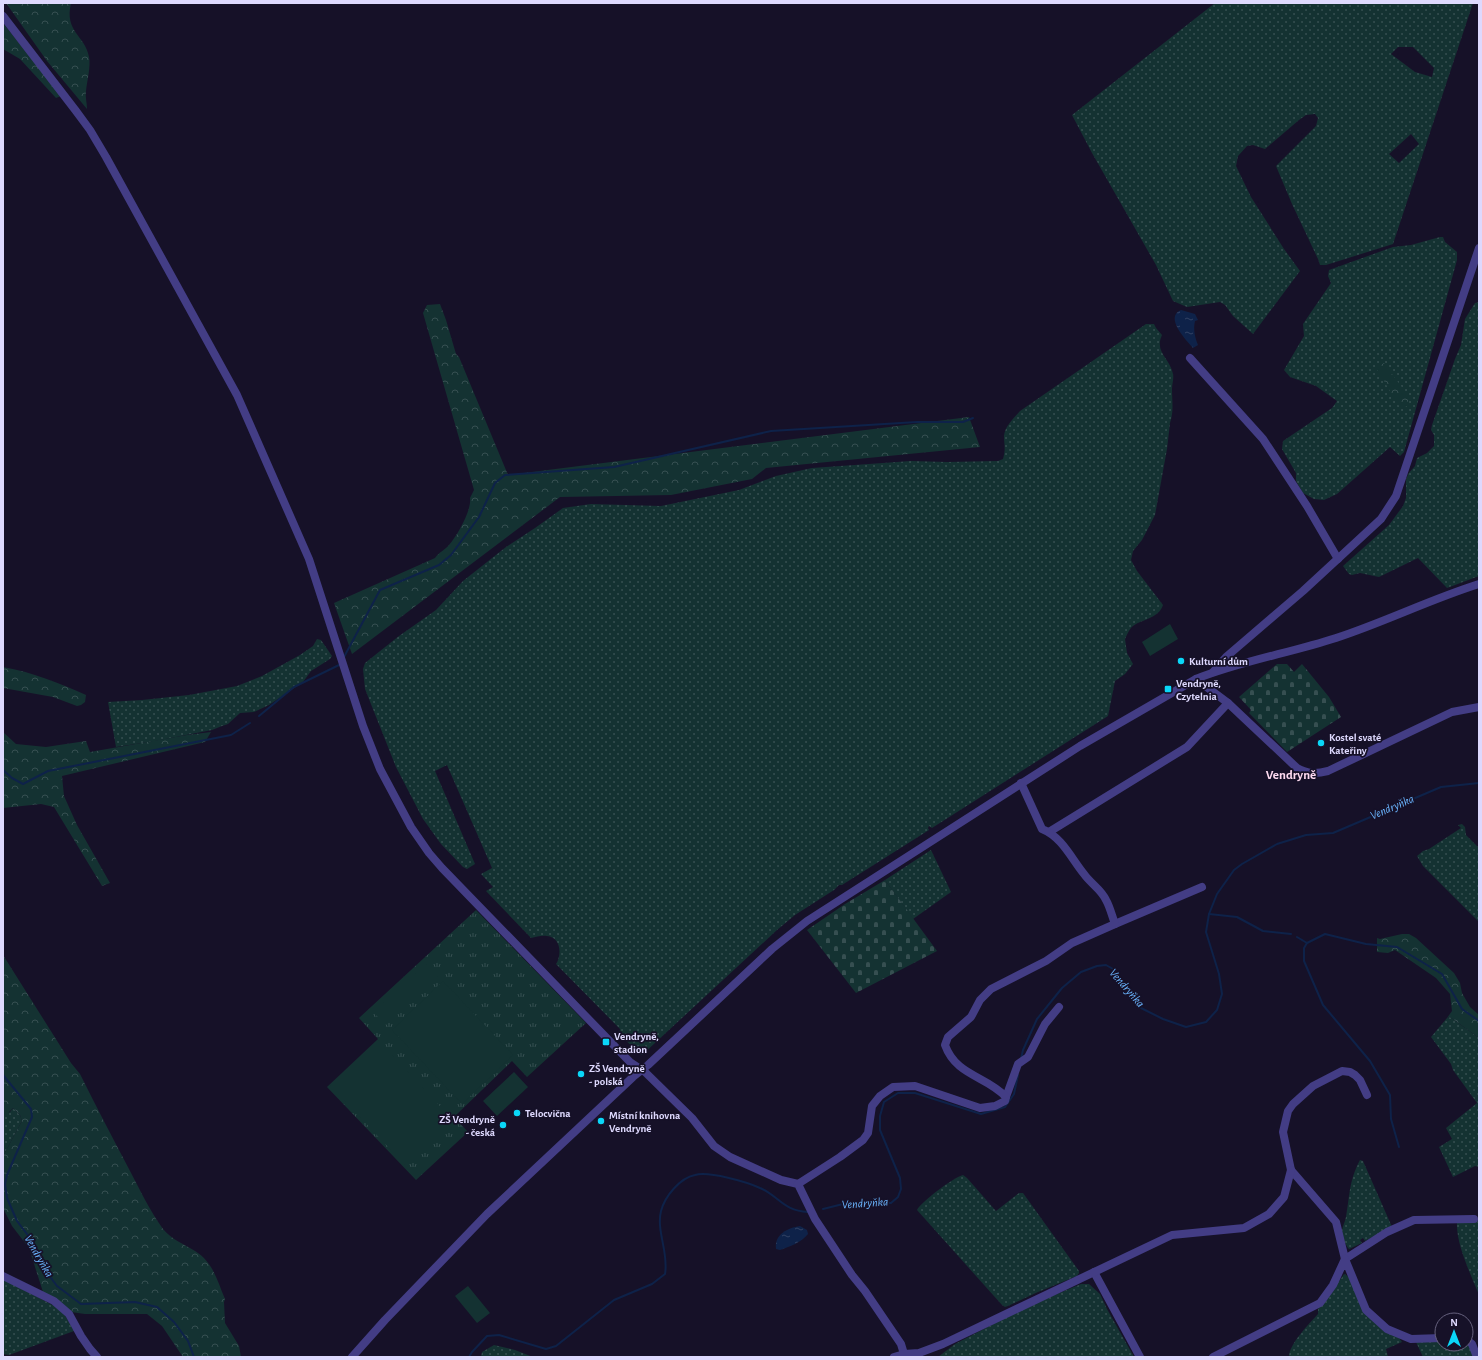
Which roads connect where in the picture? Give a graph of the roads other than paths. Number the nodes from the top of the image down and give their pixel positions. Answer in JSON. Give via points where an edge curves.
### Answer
{"nodes":[{"id":1,"x":3,"y":16,"type":"edge"},
{"id":2,"x":1479,"y":248,"type":"edge"},
{"id":3,"x":1190,"y":358,"type":"dead end"},
{"id":4,"x":1338,"y":559,"type":"junction"},
{"id":5,"x":1479,"y":584,"type":"edge"},
{"id":6,"x":1213,"y":672,"type":"junction"},
{"id":7,"x":1196,"y":680,"type":"junction"},
{"id":8,"x":1228,"y":703,"type":"junction"},
{"id":9,"x":1479,"y":707,"type":"edge"},
{"id":10,"x":1021,"y":783,"type":"junction"},
{"id":11,"x":1049,"y":832,"type":"junction"},
{"id":12,"x":1202,"y":887,"type":"dead end"},
{"id":13,"x":1115,"y":924,"type":"junction"},
{"id":14,"x":1059,"y":1007,"type":"dead end"},
{"id":15,"x":643,"y":1069,"type":"junction"},
{"id":16,"x":1367,"y":1095,"type":"dead end"},
{"id":17,"x":1006,"y":1097,"type":"junction"},
{"id":18,"x":1291,"y":1170,"type":"junction"},
{"id":19,"x":798,"y":1184,"type":"junction"},
{"id":20,"x":1474,"y":1219,"type":"dead end"},
{"id":21,"x":1345,"y":1259,"type":"junction"},
{"id":22,"x":1094,"y":1272,"type":"junction"},
{"id":23,"x":3,"y":1276,"type":"edge"},
{"id":24,"x":1434,"y":1338,"type":"edge"},
{"id":25,"x":904,"y":1354,"type":"junction"},
{"id":26,"x":97,"y":1357,"type":"edge"},
{"id":27,"x":352,"y":1357,"type":"edge"},
{"id":28,"x":894,"y":1357,"type":"edge"},
{"id":29,"x":1140,"y":1357,"type":"edge"},
{"id":30,"x":1214,"y":1357,"type":"edge"}],
"edges":[{"from":1,"to":15,"type":"street","via":[[90,130],[237,394],[309,559],[380,769],[411,827],[429,853],[497,925],[630,1062]]},
{"from":2,"to":4,"type":"street","via":[[1396,496],[1381,519]]},
{"from":3,"to":4,"type":"street","via":[[1263,438]]},
{"from":4,"to":6,"type":"street","via":[[1226,657]]},
{"from":5,"to":6,"type":"street","via":[[1338,637]]},
{"from":6,"to":7,"type":"street"},
{"from":7,"to":8,"type":"street"},
{"from":7,"to":10,"type":"street"},
{"from":8,"to":9,"type":"street","via":[[1297,768],[1316,774],[1328,771],[1452,712]]},
{"from":8,"to":11,"type":"street","via":[[1187,747]]},
{"from":10,"to":11,"type":"street","via":[[1042,829]]},
{"from":10,"to":15,"type":"street","via":[[808,921],[772,949]]},
{"from":11,"to":13,"type":"street","via":[[1069,853],[1084,875],[1099,889]]},
{"from":12,"to":13,"type":"street"},
{"from":13,"to":17,"type":"street","via":[[1072,943],[1046,961],[991,990],[980,1000],[971,1017],[948,1037],[946,1049],[961,1068]]},
{"from":14,"to":17,"type":"street","via":[[1045,1024],[1028,1058],[1018,1064]]},
{"from":15,"to":19,"type":"street","via":[[692,1118],[714,1146],[730,1157],[781,1180]]},
{"from":15,"to":27,"type":"street","via":[[487,1214]]},
{"from":16,"to":18,"type":"street","via":[[1355,1075],[1342,1071],[1317,1084],[1293,1104],[1288,1111],[1283,1132]]},
{"from":17,"to":19,"type":"street","via":[[1005,1101],[995,1106],[980,1108],[915,1086],[893,1087],[880,1096],[872,1106],[868,1133],[863,1140]]},
{"from":18,"to":21,"type":"street","via":[[1336,1222]]},
{"from":18,"to":22,"type":"street","via":[[1284,1197],[1269,1214],[1244,1228],[1172,1235]]},
{"from":19,"to":25,"type":"street","via":[[815,1219],[901,1344]]},
{"from":20,"to":21,"type":"street","via":[[1414,1220],[1387,1232]]},
{"from":21,"to":24,"type":"street","via":[[1366,1310],[1387,1329],[1411,1339]]},
{"from":21,"to":30,"type":"street","via":[[1333,1285],[1320,1303]]},
{"from":22,"to":25,"type":"street","via":[[943,1344],[919,1353]]},
{"from":22,"to":29,"type":"street"},
{"from":23,"to":26,"type":"street","via":[[54,1301],[69,1314],[90,1350]]},
{"from":25,"to":28,"type":"street"}]}
